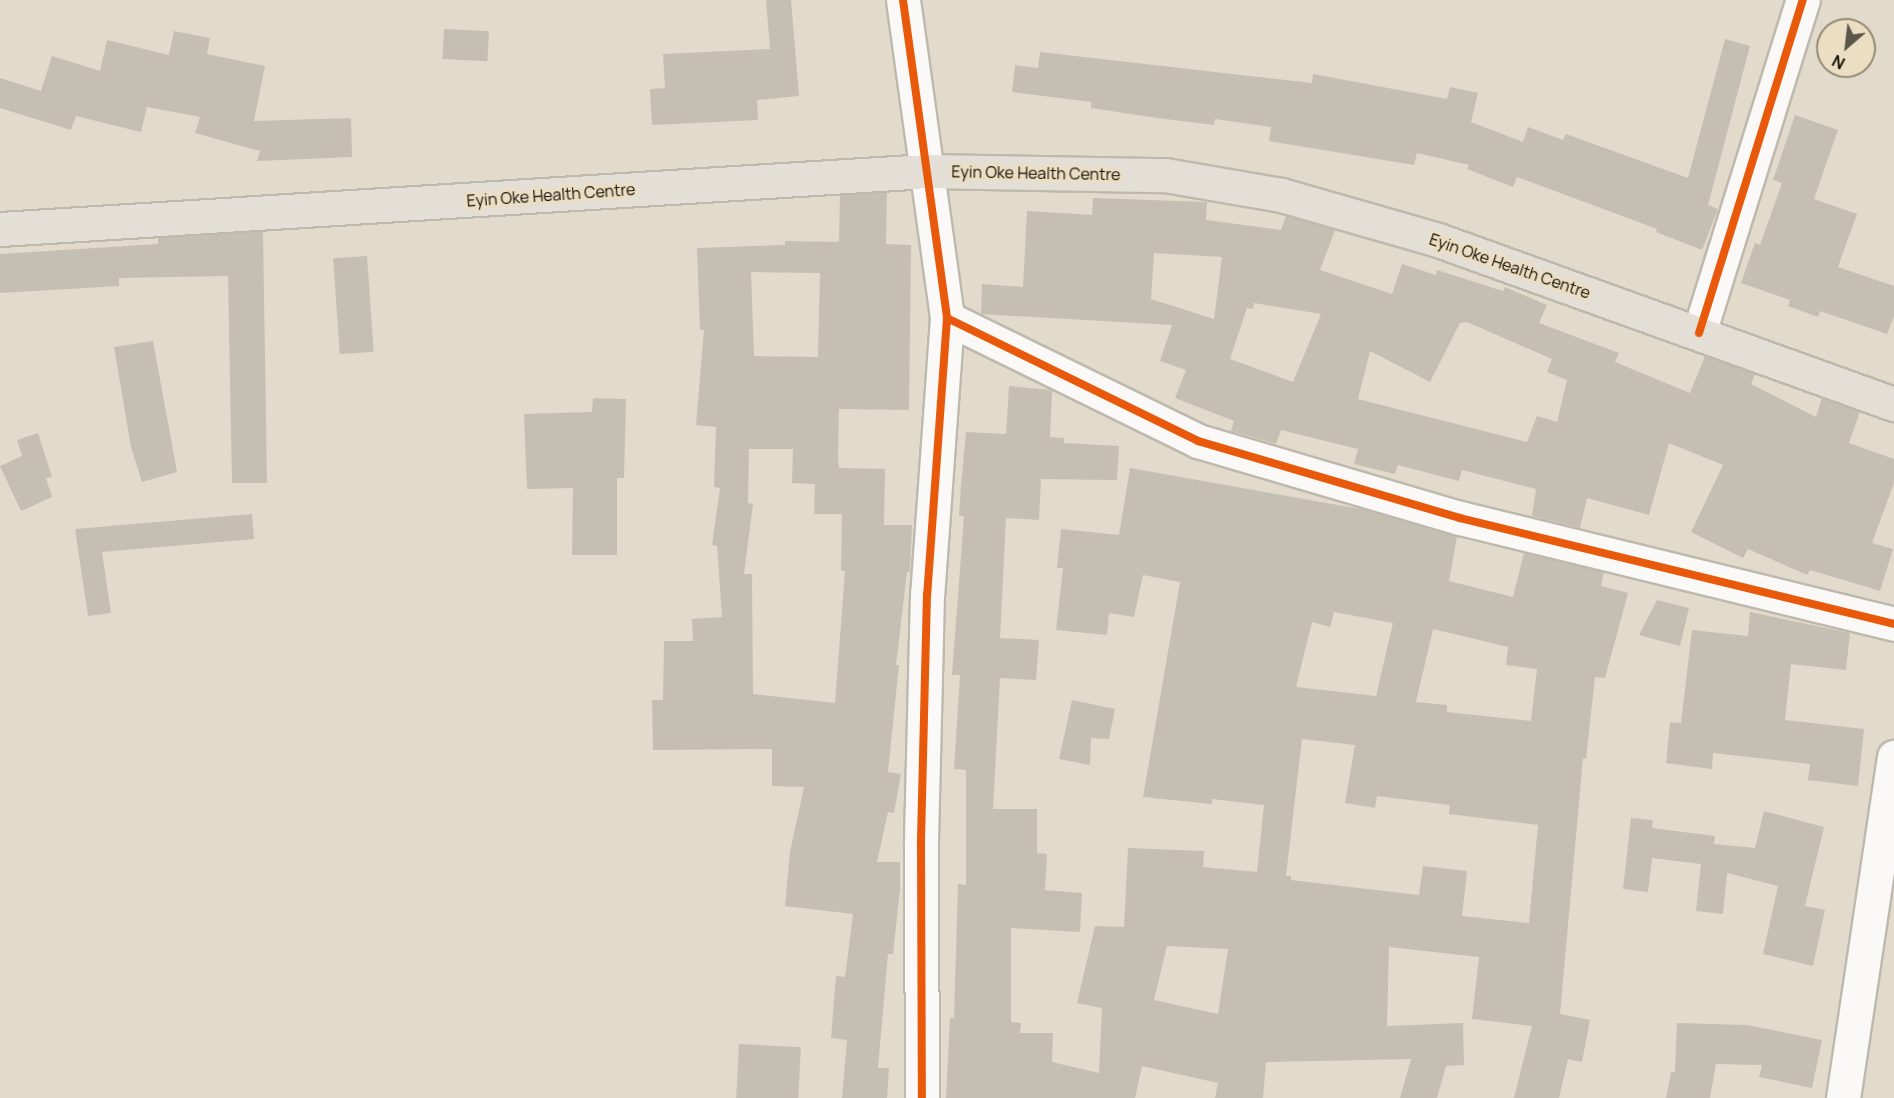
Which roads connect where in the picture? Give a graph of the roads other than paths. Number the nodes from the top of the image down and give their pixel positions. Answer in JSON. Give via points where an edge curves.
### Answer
{"nodes":[{"id":1,"x":903,"y":0,"type":"edge"},
{"id":2,"x":1802,"y":4,"type":"edge"},
{"id":3,"x":928,"y":171,"type":"junction"},
{"id":4,"x":0,"y":229,"type":"edge"},
{"id":5,"x":947,"y":318,"type":"junction"},
{"id":6,"x":1699,"y":333,"type":"junction"},
{"id":7,"x":1894,"y":404,"type":"edge"},
{"id":8,"x":1894,"y":624,"type":"edge"},
{"id":9,"x":1894,"y":757,"type":"edge"},
{"id":10,"x":922,"y":1098,"type":"edge"},
{"id":11,"x":1843,"y":1098,"type":"edge"}],
"edges":[{"from":1,"to":3,"type":"street"},
{"from":2,"to":6,"type":"street"},
{"from":3,"to":4,"type":"main road","name":"Eyin Oke Health Centre"},
{"from":3,"to":5,"type":"street"},
{"from":3,"to":6,"type":"main road","name":"Eyin Oke Health Centre","via":[[1165,175],[1281,195],[1438,240]]},
{"from":5,"to":8,"type":"street","via":[[1198,441],[1460,518]]},
{"from":5,"to":10,"type":"street","via":[[927,594],[921,844]]},
{"from":6,"to":7,"type":"main road","name":"Eyin Oke Health Centre"},
{"from":9,"to":11,"type":"street"}]}
